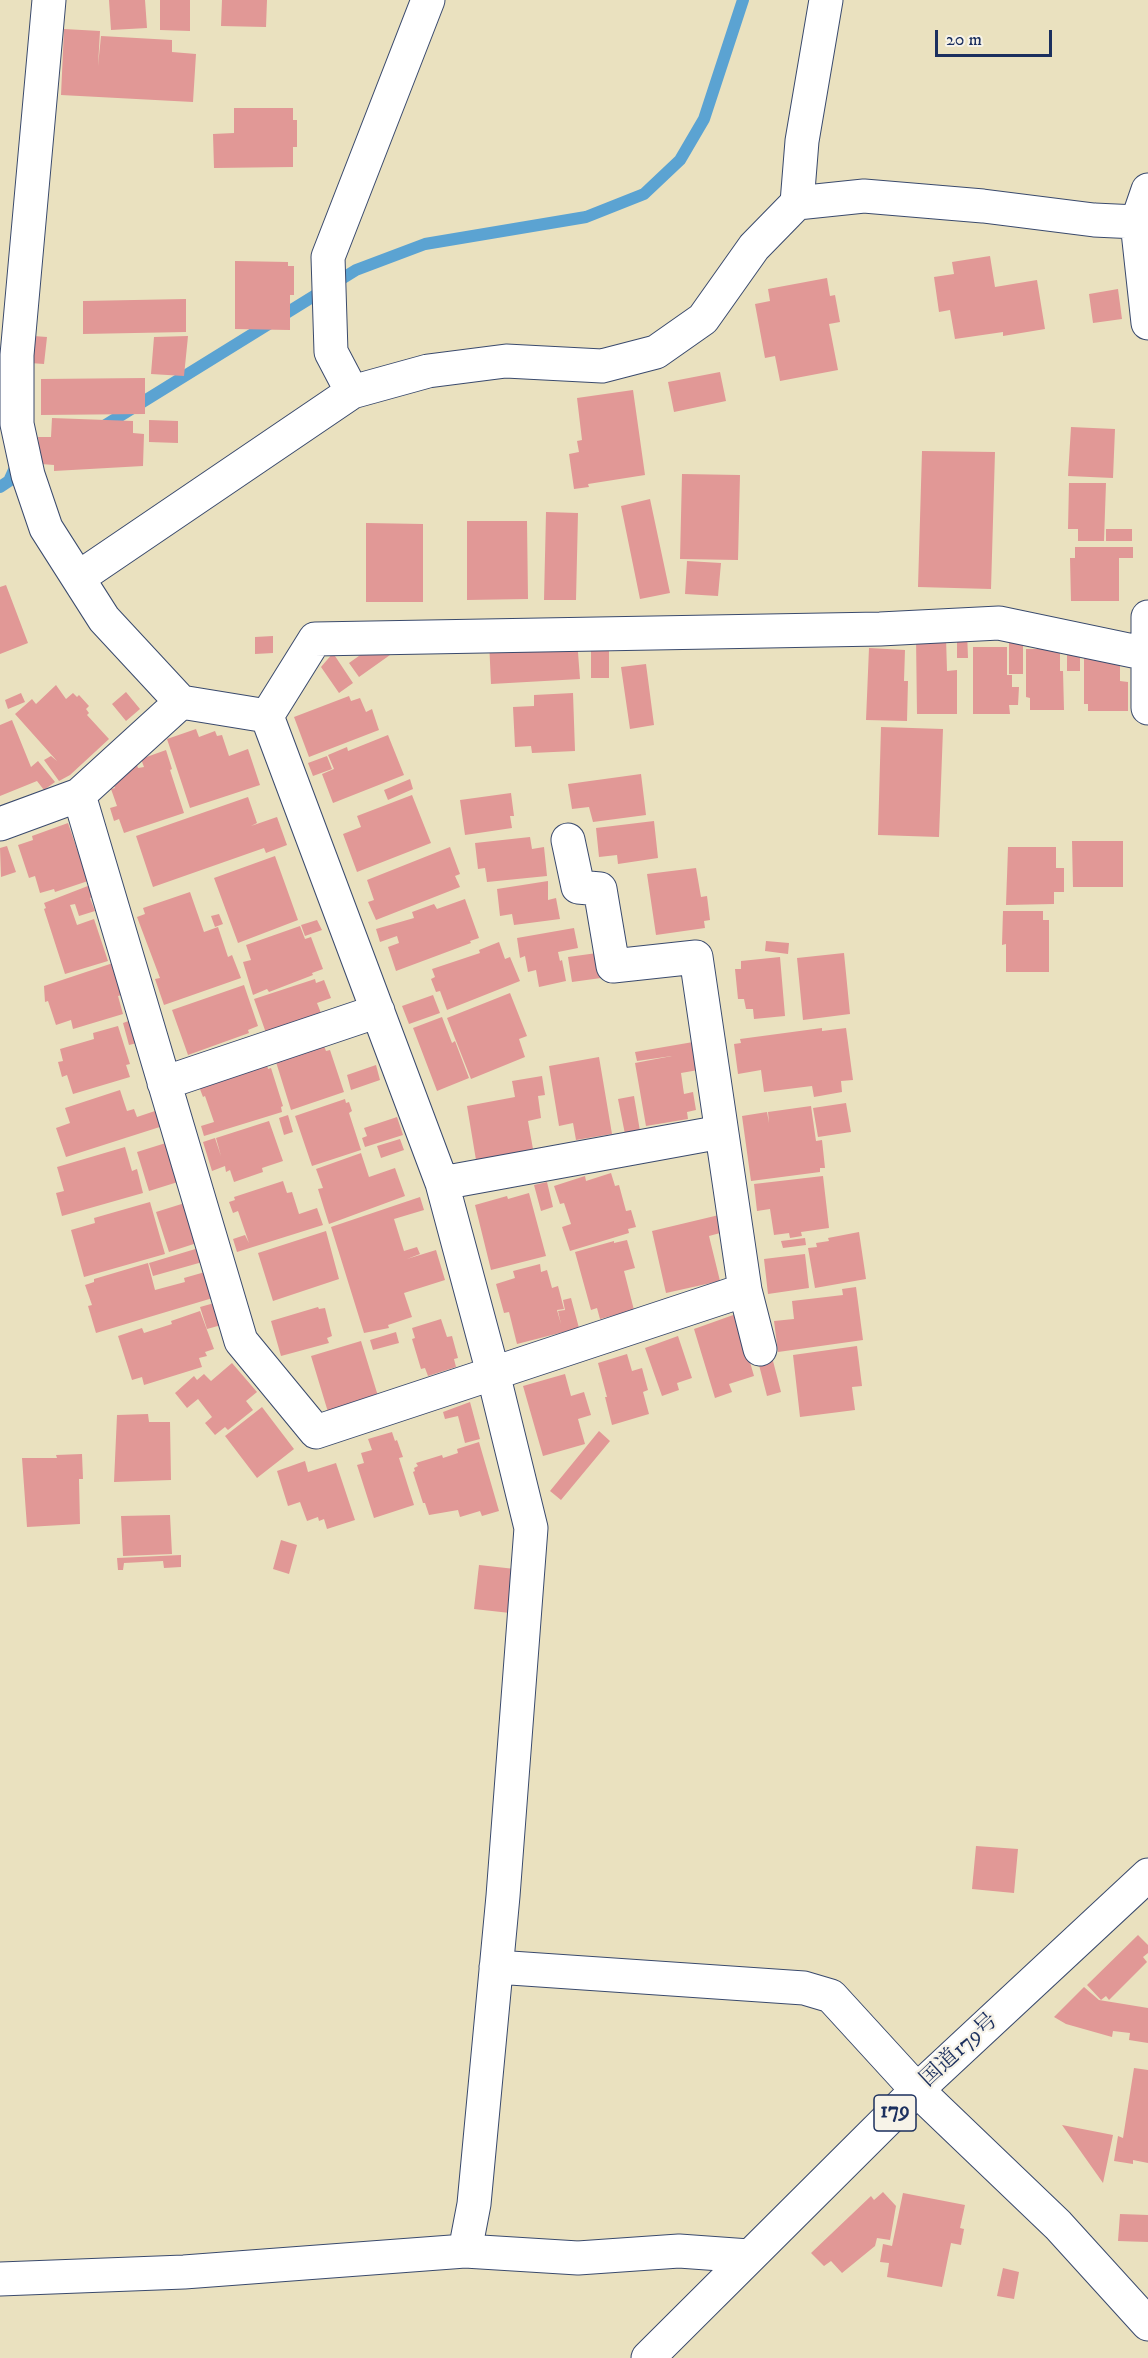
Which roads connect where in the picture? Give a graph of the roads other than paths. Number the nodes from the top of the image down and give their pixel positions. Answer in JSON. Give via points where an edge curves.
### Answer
{"nodes":[{"id":1,"x":49,"y":0,"type":"edge"},
{"id":2,"x":428,"y":0,"type":"edge"},
{"id":3,"x":826,"y":0,"type":"edge"},
{"id":4,"x":1148,"y":190,"type":"edge"},
{"id":5,"x":797,"y":203,"type":"junction"},
{"id":6,"x":1137,"y":222,"type":"junction"},
{"id":7,"x":1148,"y":323,"type":"edge"},
{"id":8,"x":352,"y":392,"type":"junction"},
{"id":9,"x":78,"y":578,"type":"junction"},
{"id":10,"x":1148,"y":617,"type":"edge"},
{"id":11,"x":1147,"y":654,"type":"edge"},
{"id":12,"x":181,"y":702,"type":"junction"},
{"id":13,"x":1148,"y":708,"type":"edge"},
{"id":14,"x":267,"y":716,"type":"junction"},
{"id":15,"x":79,"y":795,"type":"junction"},
{"id":16,"x":0,"y":824,"type":"edge"},
{"id":17,"x":568,"y":840,"type":"dead end"},
{"id":18,"x":378,"y":1011,"type":"junction"},
{"id":19,"x":164,"y":1083,"type":"junction"},
{"id":20,"x":721,"y":1132,"type":"junction"},
{"id":21,"x":442,"y":1183,"type":"junction"},
{"id":22,"x":745,"y":1290,"type":"junction"},
{"id":23,"x":760,"y":1349,"type":"dead end"},
{"id":24,"x":494,"y":1373,"type":"junction"},
{"id":25,"x":1148,"y":1875,"type":"edge"},
{"id":26,"x":496,"y":1967,"type":"junction"},
{"id":27,"x":917,"y":2090,"type":"junction"},
{"id":28,"x":465,"y":2251,"type":"junction"},
{"id":29,"x":749,"y":2256,"type":"junction"},
{"id":30,"x":0,"y":2279,"type":"edge"},
{"id":31,"x":1148,"y":2324,"type":"edge"},
{"id":32,"x":648,"y":2358,"type":"edge"}],
"edges":[{"from":1,"to":9,"type":"main road","via":[[17,355],[17,424],[28,475],[46,528]]},
{"from":2,"to":8,"type":"main road","via":[[327,257],[331,352]]},
{"from":3,"to":5,"type":"main road","via":[[802,141]]},
{"from":4,"to":6,"type":"main road"},
{"from":5,"to":6,"type":"main road","via":[[864,196]]},
{"from":5,"to":8,"type":"main road","via":[[754,247],[703,319],[656,352],[602,366],[506,361],[439,369]]},
{"from":6,"to":7,"type":"main road"},
{"from":8,"to":9,"type":"main road"},
{"from":9,"to":12,"type":"main road","via":[[104,619]]},
{"from":10,"to":11,"type":"main road"},
{"from":11,"to":13,"type":"main road"},
{"from":11,"to":14,"type":"main road","via":[[999,623],[880,629],[315,639]]},
{"from":12,"to":14,"type":"main road"},
{"from":12,"to":15,"type":"main road"},
{"from":14,"to":18,"type":"main road"},
{"from":15,"to":16,"type":"main road"},
{"from":15,"to":19,"type":"main road"},
{"from":17,"to":20,"type":"main road","via":[[578,886],[600,889],[613,966],[696,957]]},
{"from":18,"to":19,"type":"main road"},
{"from":18,"to":21,"type":"main road"},
{"from":19,"to":24,"type":"main road","via":[[241,1341],[316,1432]]},
{"from":20,"to":21,"type":"main road"},
{"from":20,"to":22,"type":"main road"},
{"from":21,"to":24,"type":"main road"},
{"from":22,"to":23,"type":"main road"},
{"from":22,"to":24,"type":"main road"},
{"from":24,"to":26,"type":"main road","via":[[531,1528]]},
{"from":25,"to":27,"type":"main road","name":"国道179号","number":"179"},
{"from":26,"to":27,"type":"main road","via":[[804,1988],[831,1996]]},
{"from":26,"to":28,"type":"main road","via":[[474,2204]]},
{"from":27,"to":29,"type":"main road","name":"国道179号","number":"179"},
{"from":27,"to":31,"type":"main road","via":[[1058,2224]]},
{"from":28,"to":29,"type":"main road","via":[[578,2258],[679,2251]]},
{"from":28,"to":30,"type":"main road","via":[[184,2272]]},
{"from":29,"to":32,"type":"main road","name":"国道179号","number":"179"}]}
